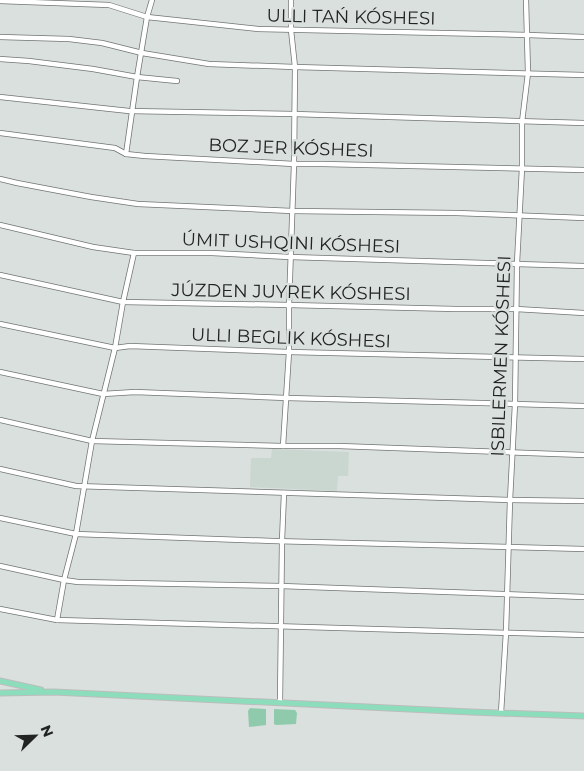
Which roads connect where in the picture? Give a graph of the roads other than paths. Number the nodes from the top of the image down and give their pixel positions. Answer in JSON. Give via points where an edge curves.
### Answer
{"nodes":[{"id":1,"x":152,"y":0,"type":"edge"},
{"id":2,"x":291,"y":0,"type":"edge"},
{"id":3,"x":526,"y":0,"type":"edge"},
{"id":4,"x":0,"y":1,"type":"edge"},
{"id":5,"x":147,"y":17,"type":"junction"},
{"id":6,"x":291,"y":30,"type":"junction"},
{"id":7,"x":528,"y":35,"type":"junction"},
{"id":8,"x":0,"y":37,"type":"edge"},
{"id":9,"x":584,"y":37,"type":"edge"},
{"id":10,"x":142,"y":53,"type":"junction"},
{"id":11,"x":0,"y":59,"type":"edge"},
{"id":12,"x":294,"y":68,"type":"junction"},
{"id":13,"x":528,"y":73,"type":"junction"},
{"id":14,"x":584,"y":75,"type":"edge"},
{"id":15,"x":137,"y":77,"type":"junction"},
{"id":16,"x":177,"y":81,"type":"dead end"},
{"id":17,"x":0,"y":97,"type":"edge"},
{"id":18,"x":132,"y":111,"type":"junction"},
{"id":19,"x":294,"y":114,"type":"junction"},
{"id":20,"x":522,"y":122,"type":"junction"},
{"id":21,"x":584,"y":124,"type":"edge"},
{"id":22,"x":0,"y":133,"type":"edge"},
{"id":23,"x":126,"y":154,"type":"junction"},
{"id":24,"x":294,"y":164,"type":"junction"},
{"id":25,"x":522,"y":168,"type":"junction"},
{"id":26,"x":584,"y":170,"type":"edge"},
{"id":27,"x":0,"y":179,"type":"edge"},
{"id":28,"x":292,"y":211,"type":"junction"},
{"id":29,"x":520,"y":216,"type":"junction"},
{"id":30,"x":584,"y":218,"type":"edge"},
{"id":31,"x":0,"y":225,"type":"edge"},
{"id":32,"x":134,"y":253,"type":"junction"},
{"id":33,"x":290,"y":257,"type":"junction"},
{"id":34,"x":516,"y":263,"type":"junction"},
{"id":35,"x":584,"y":266,"type":"edge"},
{"id":36,"x":0,"y":275,"type":"edge"},
{"id":37,"x":122,"y":302,"type":"junction"},
{"id":38,"x":289,"y":304,"type":"junction"},
{"id":39,"x":516,"y":309,"type":"junction"},
{"id":40,"x":584,"y":313,"type":"edge"},
{"id":41,"x":0,"y":324,"type":"edge"},
{"id":42,"x":115,"y":348,"type":"junction"},
{"id":43,"x":289,"y":352,"type":"junction"},
{"id":44,"x":516,"y":356,"type":"junction"},
{"id":45,"x":584,"y":359,"type":"edge"},
{"id":46,"x":0,"y":372,"type":"edge"},
{"id":47,"x":103,"y":394,"type":"junction"},
{"id":48,"x":286,"y":398,"type":"junction"},
{"id":49,"x":516,"y":404,"type":"junction"},
{"id":50,"x":584,"y":406,"type":"edge"},
{"id":51,"x":0,"y":420,"type":"edge"},
{"id":52,"x":92,"y":441,"type":"junction"},
{"id":53,"x":283,"y":446,"type":"junction"},
{"id":54,"x":512,"y":453,"type":"junction"},
{"id":55,"x":584,"y":455,"type":"edge"},
{"id":56,"x":0,"y":469,"type":"edge"},
{"id":57,"x":85,"y":486,"type":"junction"},
{"id":58,"x":284,"y":493,"type":"junction"},
{"id":59,"x":510,"y":500,"type":"junction"},
{"id":60,"x":584,"y":502,"type":"edge"},
{"id":61,"x":0,"y":518,"type":"edge"},
{"id":62,"x":76,"y":534,"type":"junction"},
{"id":63,"x":282,"y":541,"type":"junction"},
{"id":64,"x":508,"y":547,"type":"junction"},
{"id":65,"x":584,"y":550,"type":"edge"},
{"id":66,"x":0,"y":566,"type":"edge"},
{"id":67,"x":64,"y":580,"type":"junction"},
{"id":68,"x":281,"y":586,"type":"junction"},
{"id":69,"x":508,"y":594,"type":"junction"},
{"id":70,"x":584,"y":596,"type":"edge"},
{"id":71,"x":0,"y":608,"type":"edge"},
{"id":72,"x":57,"y":620,"type":"junction"},
{"id":73,"x":281,"y":626,"type":"junction"},
{"id":74,"x":506,"y":632,"type":"junction"},
{"id":75,"x":584,"y":635,"type":"edge"},
{"id":76,"x":0,"y":681,"type":"edge"},
{"id":77,"x":54,"y":692,"type":"junction"},
{"id":78,"x":0,"y":693,"type":"edge"},
{"id":79,"x":280,"y":702,"type":"junction"},
{"id":80,"x":501,"y":713,"type":"junction"},
{"id":81,"x":584,"y":716,"type":"edge"}],
"edges":[{"from":1,"to":5,"type":"street"},
{"from":2,"to":6,"type":"street"},
{"from":3,"to":7,"type":"street","name":"ISBILERMEN KÓSHESI"},
{"from":4,"to":5,"type":"street","via":[[109,5]]},
{"from":5,"to":6,"type":"street"},
{"from":5,"to":10,"type":"street"},
{"from":6,"to":7,"type":"street"},
{"from":6,"to":12,"type":"street"},
{"from":7,"to":9,"type":"street"},
{"from":7,"to":13,"type":"street","name":"ISBILERMEN KÓSHESI"},
{"from":8,"to":10,"type":"street","via":[[102,43]]},
{"from":10,"to":12,"type":"street","via":[[209,64]]},
{"from":10,"to":15,"type":"street"},
{"from":11,"to":15,"type":"street"},
{"from":12,"to":13,"type":"street"},
{"from":12,"to":19,"type":"street"},
{"from":13,"to":14,"type":"street"},
{"from":13,"to":20,"type":"street","name":"ISBILERMEN KÓSHESI"},
{"from":15,"to":16,"type":"street"},
{"from":15,"to":18,"type":"street"},
{"from":17,"to":18,"type":"street"},
{"from":18,"to":19,"type":"street"},
{"from":18,"to":23,"type":"street"},
{"from":19,"to":20,"type":"street"},
{"from":19,"to":24,"type":"street"},
{"from":20,"to":21,"type":"street"},
{"from":20,"to":25,"type":"street","name":"ISBILERMEN KÓSHESI"},
{"from":22,"to":23,"type":"street","name":"BOZ JER KÓSHESI","via":[[115,148]]},
{"from":23,"to":24,"type":"street","name":"BOZ JER KÓSHESI"},
{"from":24,"to":25,"type":"street","name":"BOZ JER KÓSHESI"},
{"from":24,"to":28,"type":"street"},
{"from":25,"to":26,"type":"street","name":"BOZ JER KÓSHESI"},
{"from":25,"to":29,"type":"street","name":"ISBILERMEN KÓSHESI"},
{"from":27,"to":28,"type":"street","via":[[138,204]]},
{"from":28,"to":29,"type":"street"},
{"from":28,"to":33,"type":"street"},
{"from":29,"to":30,"type":"street"},
{"from":29,"to":34,"type":"street","name":"ISBILERMEN KÓSHESI"},
{"from":31,"to":32,"type":"street","via":[[93,247]]},
{"from":32,"to":33,"type":"street"},
{"from":32,"to":37,"type":"street"},
{"from":33,"to":34,"type":"street"},
{"from":33,"to":38,"type":"street"},
{"from":34,"to":35,"type":"street"},
{"from":34,"to":39,"type":"street","name":"ISBILERMEN KÓSHESI"},
{"from":36,"to":37,"type":"street","name":"JÚZDEN JUYREK KÓSHESI"},
{"from":37,"to":38,"type":"street","name":"JÚZDEN JUYREK KÓSHESI"},
{"from":37,"to":42,"type":"street"},
{"from":38,"to":39,"type":"street","name":"JÚZDEN JUYREK KÓSHESI"},
{"from":38,"to":43,"type":"street"},
{"from":39,"to":40,"type":"street","name":"JÚZDEN JUYREK KÓSHESI"},
{"from":39,"to":44,"type":"street","name":"ISBILERMEN KÓSHESI"},
{"from":41,"to":42,"type":"street"},
{"from":42,"to":43,"type":"street"},
{"from":42,"to":47,"type":"street"},
{"from":43,"to":44,"type":"street"},
{"from":43,"to":48,"type":"street"},
{"from":44,"to":45,"type":"street"},
{"from":44,"to":49,"type":"street","name":"ISBILERMEN KÓSHESI"},
{"from":46,"to":47,"type":"street"},
{"from":47,"to":48,"type":"street","via":[[135,392]]},
{"from":47,"to":52,"type":"street"},
{"from":48,"to":49,"type":"street"},
{"from":48,"to":53,"type":"street"},
{"from":49,"to":50,"type":"street"},
{"from":49,"to":54,"type":"street","name":"ISBILERMEN KÓSHESI"},
{"from":51,"to":52,"type":"street"},
{"from":52,"to":53,"type":"street"},
{"from":52,"to":57,"type":"street"},
{"from":53,"to":54,"type":"street"},
{"from":54,"to":55,"type":"street"},
{"from":54,"to":59,"type":"street","name":"ISBILERMEN KÓSHESI"},
{"from":56,"to":57,"type":"street"},
{"from":57,"to":58,"type":"street"},
{"from":57,"to":62,"type":"street"},
{"from":58,"to":59,"type":"street"},
{"from":58,"to":63,"type":"street"},
{"from":59,"to":60,"type":"street"},
{"from":59,"to":64,"type":"street","name":"ISBILERMEN KÓSHESI"},
{"from":61,"to":62,"type":"street"},
{"from":62,"to":63,"type":"street"},
{"from":62,"to":67,"type":"street"},
{"from":63,"to":64,"type":"street"},
{"from":63,"to":68,"type":"street"},
{"from":64,"to":65,"type":"street"},
{"from":64,"to":69,"type":"street","name":"ISBILERMEN KÓSHESI"},
{"from":66,"to":67,"type":"street"},
{"from":67,"to":68,"type":"street"},
{"from":67,"to":72,"type":"street"},
{"from":68,"to":69,"type":"street"},
{"from":68,"to":73,"type":"street"},
{"from":69,"to":70,"type":"street"},
{"from":69,"to":74,"type":"street","name":"ISBILERMEN KÓSHESI"},
{"from":71,"to":72,"type":"street"},
{"from":72,"to":73,"type":"street"},
{"from":73,"to":74,"type":"street"},
{"from":73,"to":79,"type":"street"},
{"from":74,"to":75,"type":"street"},
{"from":74,"to":80,"type":"street","name":"ISBILERMEN KÓSHESI"},
{"from":76,"to":77,"type":"main road"},
{"from":77,"to":78,"type":"main road"},
{"from":77,"to":79,"type":"main road"},
{"from":79,"to":80,"type":"main road"},
{"from":80,"to":81,"type":"main road"}]}
